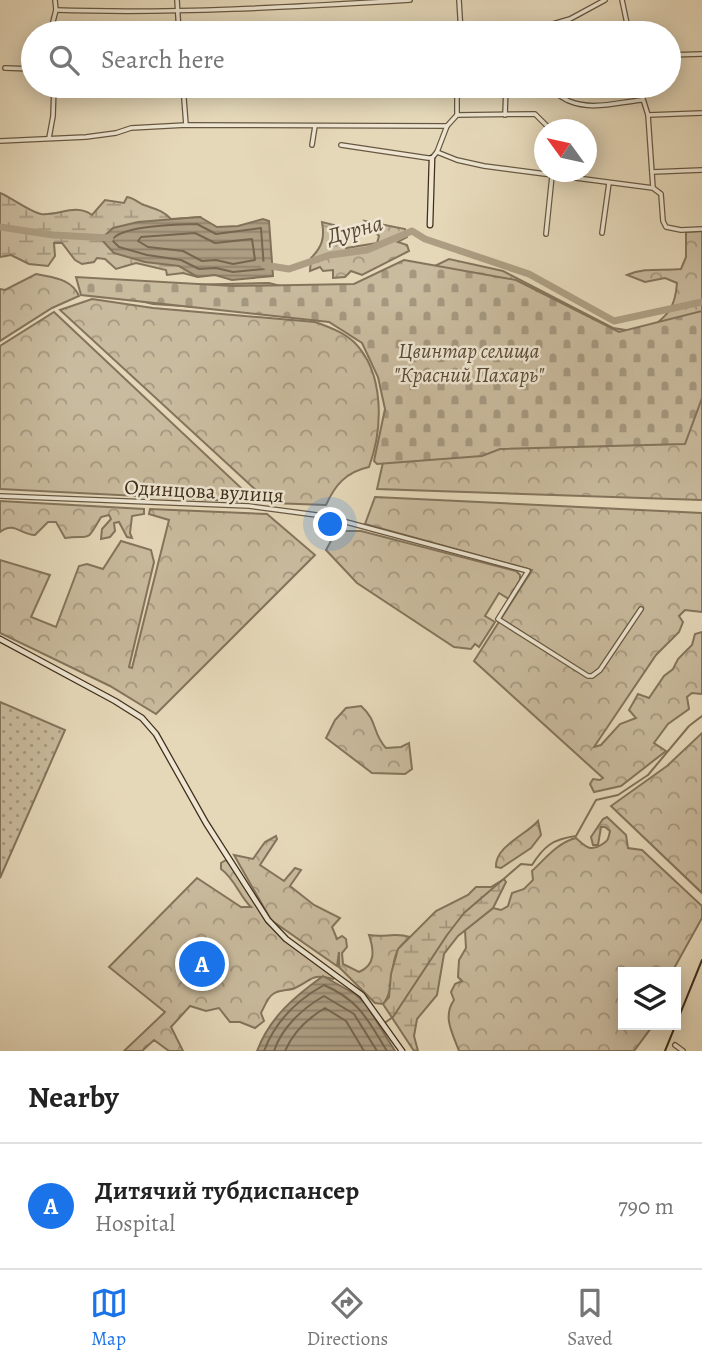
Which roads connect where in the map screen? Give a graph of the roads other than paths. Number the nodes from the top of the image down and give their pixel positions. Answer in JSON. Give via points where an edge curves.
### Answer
{"nodes":[{"id":1,"x":55,"y":0,"type":"edge"},
{"id":2,"x":177,"y":0,"type":"edge"},
{"id":3,"x":410,"y":0,"type":"edge"},
{"id":4,"x":459,"y":0,"type":"edge"},
{"id":5,"x":605,"y":0,"type":"edge"},
{"id":6,"x":622,"y":0,"type":"edge"},
{"id":7,"x":178,"y":9,"type":"junction"},
{"id":8,"x":56,"y":10,"type":"junction"},
{"id":9,"x":53,"y":21,"type":"edge"},
{"id":10,"x":178,"y":21,"type":"edge"},
{"id":11,"x":460,"y":21,"type":"edge"},
{"id":12,"x":563,"y":21,"type":"edge"},
{"id":13,"x":626,"y":21,"type":"edge"},
{"id":14,"x":702,"y":54,"type":"edge"},
{"id":15,"x":681,"y":55,"type":"edge"},
{"id":16,"x":5,"y":68,"type":"dead end"},
{"id":17,"x":21,"y":69,"type":"edge"},
{"id":18,"x":54,"y":98,"type":"edge"},
{"id":19,"x":184,"y":98,"type":"edge"},
{"id":20,"x":457,"y":98,"type":"edge"},
{"id":21,"x":506,"y":98,"type":"edge"},
{"id":22,"x":563,"y":98,"type":"edge"},
{"id":23,"x":642,"y":100,"type":"joint"},
{"id":24,"x":702,"y":113,"type":"edge"},
{"id":25,"x":457,"y":115,"type":"junction"},
{"id":26,"x":505,"y":115,"type":"junction"},
{"id":27,"x":648,"y":115,"type":"junction"},
{"id":28,"x":540,"y":119,"type":"edge"},
{"id":29,"x":186,"y":125,"type":"junction"},
{"id":30,"x":315,"y":125,"type":"junction"},
{"id":31,"x":447,"y":126,"type":"junction"},
{"id":32,"x":49,"y":138,"type":"junction"},
{"id":33,"x":0,"y":141,"type":"edge"},
{"id":34,"x":312,"y":145,"type":"dead end"},
{"id":35,"x":341,"y":145,"type":"dead end"},
{"id":36,"x":437,"y":152,"type":"junction"},
{"id":37,"x":432,"y":158,"type":"junction"},
{"id":38,"x":702,"y":170,"type":"edge"},
{"id":39,"x":652,"y":172,"type":"junction"},
{"id":40,"x":534,"y":173,"type":"edge"},
{"id":41,"x":597,"y":181,"type":"edge"},
{"id":42,"x":551,"y":182,"type":"edge"},
{"id":43,"x":609,"y":183,"type":"junction"},
{"id":44,"x":653,"y":188,"type":"junction"},
{"id":45,"x":430,"y":225,"type":"dead end"},
{"id":46,"x":702,"y":229,"type":"edge"},
{"id":47,"x":602,"y":233,"type":"dead end"},
{"id":48,"x":546,"y":234,"type":"dead end"},
{"id":49,"x":0,"y":496,"type":"edge"},
{"id":50,"x":641,"y":609,"type":"dead end"},
{"id":51,"x":0,"y":639,"type":"edge"},
{"id":52,"x":675,"y":1045,"type":"dead end"},
{"id":53,"x":402,"y":1051,"type":"edge"},
{"id":54,"x":683,"y":1051,"type":"edge"}],
"edges":[{"from":1,"to":8,"type":"street"},
{"from":2,"to":7,"type":"street"},
{"from":3,"to":7,"type":"street"},
{"from":4,"to":11,"type":"street"},
{"from":5,"to":12,"type":"street"},
{"from":6,"to":13,"type":"street"},
{"from":7,"to":8,"type":"street"},
{"from":7,"to":10,"type":"street"},
{"from":8,"to":9,"type":"street"},
{"from":14,"to":15,"type":"street"},
{"from":16,"to":17,"type":"street"},
{"from":18,"to":32,"type":"street"},
{"from":19,"to":29,"type":"street"},
{"from":20,"to":25,"type":"street"},
{"from":21,"to":26,"type":"street"},
{"from":22,"to":23,"type":"street","via":[[611,106]]},
{"from":23,"to":27,"type":"street"},
{"from":24,"to":27,"type":"street"},
{"from":25,"to":26,"type":"street"},
{"from":25,"to":31,"type":"street"},
{"from":26,"to":28,"type":"street","via":[[535,114]]},
{"from":27,"to":39,"type":"street"},
{"from":29,"to":30,"type":"street"},
{"from":29,"to":32,"type":"street"},
{"from":30,"to":31,"type":"street"},
{"from":30,"to":34,"type":"street"},
{"from":31,"to":36,"type":"street"},
{"from":32,"to":33,"type":"street"},
{"from":35,"to":37,"type":"street"},
{"from":36,"to":37,"type":"street"},
{"from":36,"to":40,"type":"street","via":[[471,163]]},
{"from":37,"to":45,"type":"main road"},
{"from":38,"to":39,"type":"street"},
{"from":39,"to":44,"type":"street"},
{"from":41,"to":43,"type":"street"},
{"from":42,"to":48,"type":"street"},
{"from":43,"to":44,"type":"street"},
{"from":43,"to":47,"type":"street"},
{"from":44,"to":46,"type":"street","via":[[662,194],[666,228]]},
{"from":49,"to":50,"type":"street","name":"Одинцова вулиця","via":[[249,506],[324,516],[528,571],[498,619],[588,676],[600,670]]},
{"from":51,"to":53,"type":"main road","via":[[133,711],[150,726],[268,920],[286,939],[362,995]]},
{"from":52,"to":54,"type":"street"}]}
